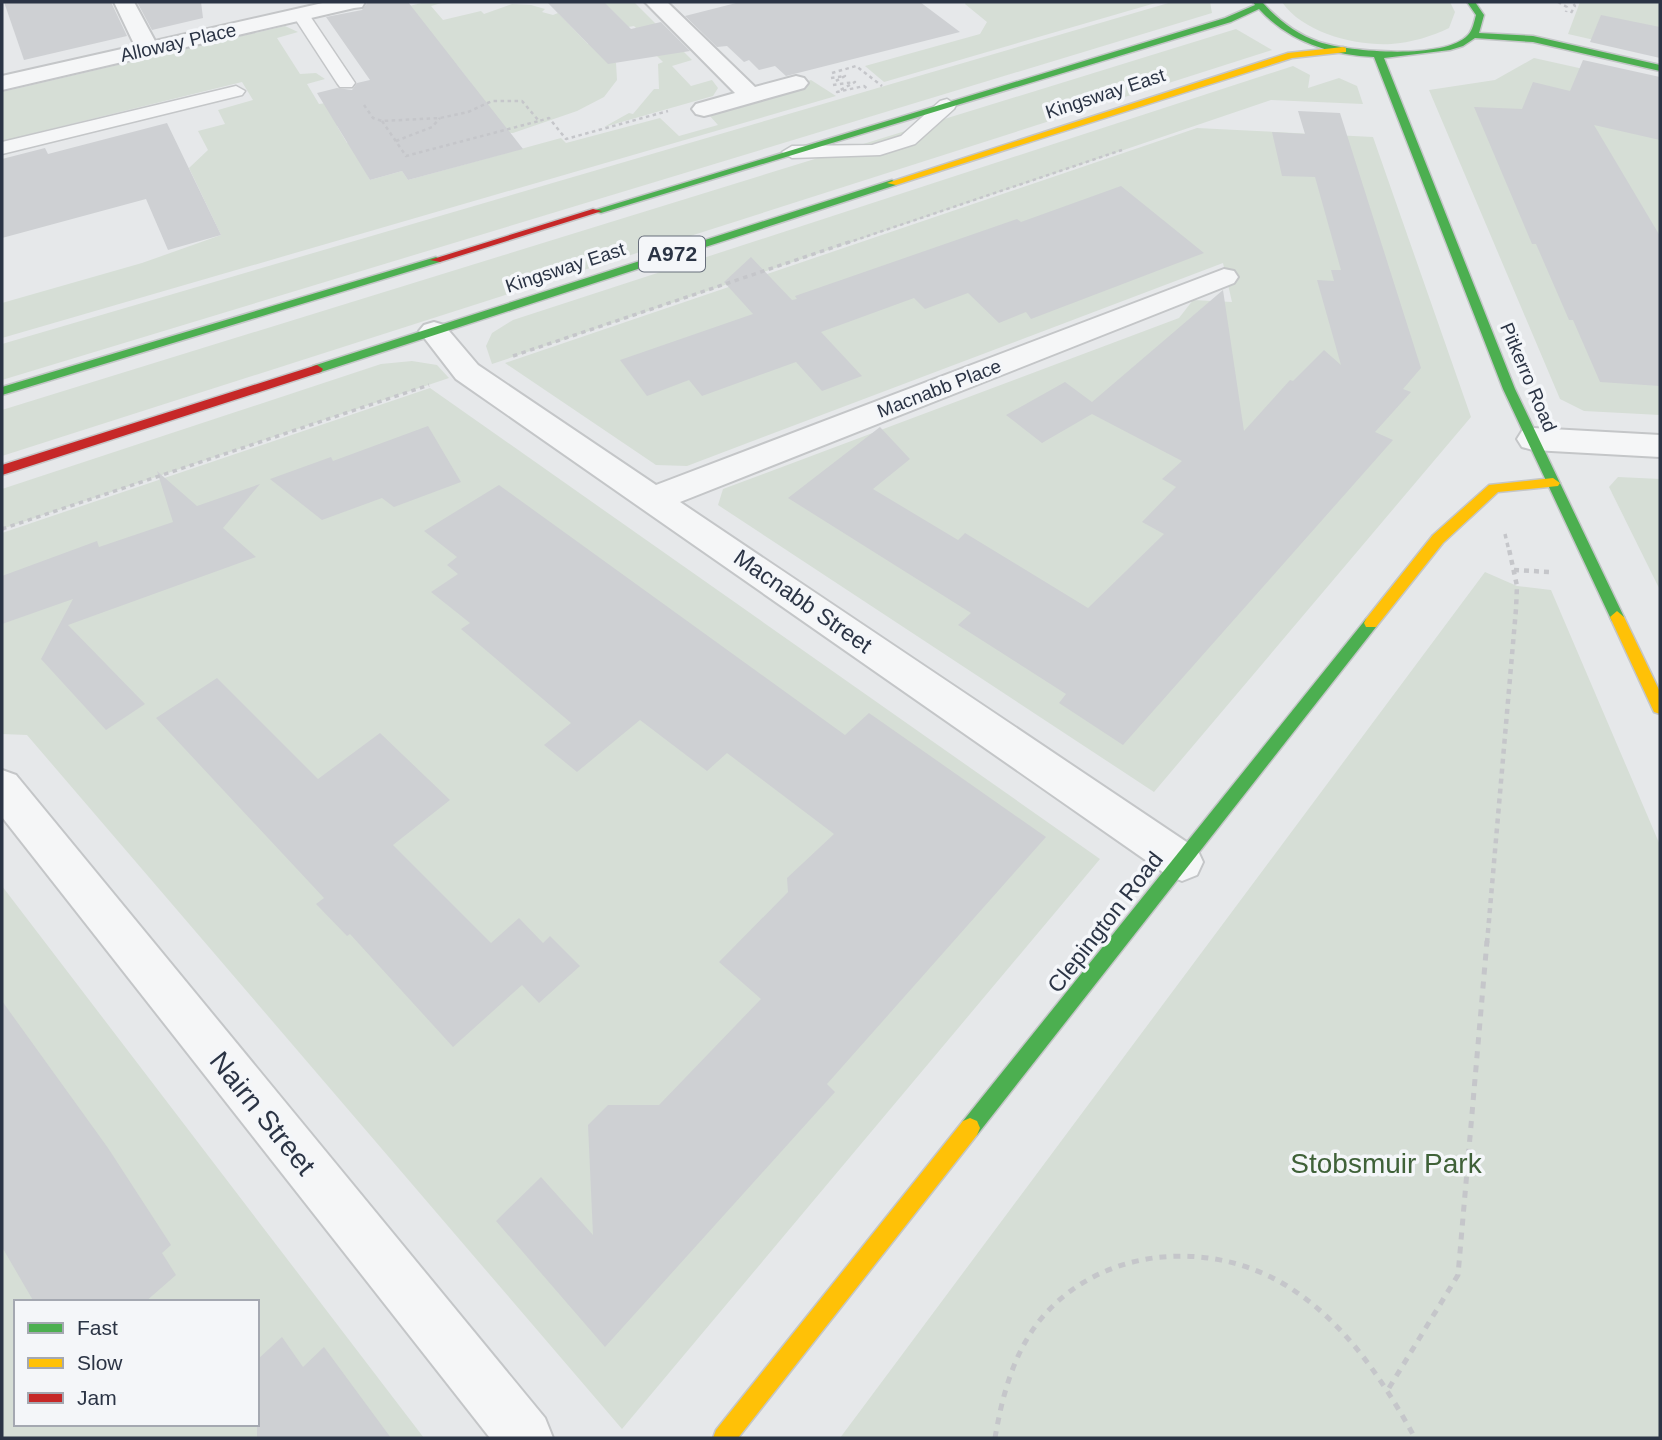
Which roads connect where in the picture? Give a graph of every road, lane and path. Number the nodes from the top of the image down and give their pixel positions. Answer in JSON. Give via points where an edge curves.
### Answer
{"nodes":[{"id":1,"x":124,"y":2,"type":"edge"},
{"id":2,"x":354,"y":2,"type":"edge"},
{"id":3,"x":655,"y":2,"type":"edge"},
{"id":4,"x":1471,"y":2,"type":"edge"},
{"id":5,"x":1258,"y":4,"type":"edge"},
{"id":6,"x":300,"y":14,"type":"junction"},
{"id":7,"x":1473,"y":35,"type":"junction"},
{"id":8,"x":148,"y":49,"type":"junction"},
{"id":9,"x":1343,"y":50,"type":"junction"},
{"id":10,"x":1378,"y":55,"type":"junction"},
{"id":11,"x":856,"y":66,"type":"dead end"},
{"id":12,"x":1660,"y":68,"type":"edge"},
{"id":13,"x":808,"y":82,"type":"joint"},
{"id":14,"x":2,"y":83,"type":"edge"},
{"id":15,"x":346,"y":83,"type":"dead end"},
{"id":16,"x":882,"y":86,"type":"dead end"},
{"id":17,"x":869,"y":90,"type":"dead end"},
{"id":18,"x":236,"y":91,"type":"dead end"},
{"id":19,"x":751,"y":96,"type":"junction"},
{"id":20,"x":362,"y":102,"type":"dead end"},
{"id":21,"x":947,"y":105,"type":"junction"},
{"id":22,"x":704,"y":109,"type":"joint"},
{"id":23,"x":440,"y":118,"type":"junction"},
{"id":24,"x":382,"y":121,"type":"junction"},
{"id":25,"x":539,"y":121,"type":"junction"},
{"id":26,"x":908,"y":139,"type":"junction"},
{"id":27,"x":396,"y":141,"type":"junction"},
{"id":28,"x":2,"y":148,"type":"edge"},
{"id":29,"x":1123,"y":150,"type":"dead end"},
{"id":30,"x":792,"y":152,"type":"junction"},
{"id":31,"x":854,"y":172,"type":"dead end"},
{"id":32,"x":1224,"y":276,"type":"dead end"},
{"id":33,"x":434,"y":331,"type":"junction"},
{"id":34,"x":467,"y":372,"type":"junction"},
{"id":35,"x":2,"y":391,"type":"edge"},
{"id":36,"x":1533,"y":439,"type":"junction"},
{"id":37,"x":1660,"y":446,"type":"edge"},
{"id":38,"x":2,"y":470,"type":"edge"},
{"id":39,"x":1553,"y":483,"type":"junction"},
{"id":40,"x":654,"y":499,"type":"junction"},
{"id":41,"x":2,"y":528,"type":"edge"},
{"id":42,"x":1517,"y":586,"type":"dead end"},
{"id":43,"x":1660,"y":708,"type":"edge"},
{"id":44,"x":2,"y":787,"type":"edge"},
{"id":45,"x":1182,"y":862,"type":"junction"},
{"id":46,"x":1389,"y":1388,"type":"junction"},
{"id":47,"x":525,"y":1438,"type":"edge"},
{"id":48,"x":724,"y":1438,"type":"edge"},
{"id":49,"x":995,"y":1438,"type":"edge"},
{"id":50,"x":1415,"y":1438,"type":"edge"}],
"edges":[{"from":1,"to":8,"type":"street"},
{"from":2,"to":6,"type":"street","name":"Alloway Place"},
{"from":3,"to":19,"type":"street"},
{"from":4,"to":7,"type":"main road","via":[[1479,15]]},
{"from":5,"to":9,"type":"main road","name":"Kingsway East","via":[[1289,32]]},
{"from":5,"to":21,"type":"main road","name":"Kingsway East","via":[[1228,20]]},
{"from":6,"to":8,"type":"street","name":"Alloway Place"},
{"from":6,"to":15,"type":"lane"},
{"from":7,"to":10,"type":"main road","name":"Kingsway East","via":[[1458,45],[1407,55]]},
{"from":7,"to":12,"type":"main road","via":[[1533,39]]},
{"from":8,"to":14,"type":"street","name":"Alloway Place"},
{"from":9,"to":10,"type":"main road","name":"Kingsway East"},
{"from":9,"to":33,"type":"main road","name":"Kingsway East","number":"A972","via":[[1290,55]]},
{"from":10,"to":36,"type":"main road","name":"Pitkerro Road","via":[[1509,389]]},
{"from":11,"to":16,"type":"path"},
{"from":13,"to":17,"type":"path","via":[[845,76],[827,86],[855,82],[837,92],[864,86]]},
{"from":13,"to":19,"type":"street"},
{"from":18,"to":28,"type":"lane"},
{"from":19,"to":22,"type":"street"},
{"from":20,"to":24,"type":"path","via":[[373,118]]},
{"from":21,"to":26,"type":"lane"},
{"from":21,"to":30,"type":"main road","name":"Kingsway East"},
{"from":22,"to":25,"type":"path","via":[[698,103],[566,139],[549,118]]},
{"from":23,"to":24,"type":"path"},
{"from":23,"to":25,"type":"path","via":[[492,101],[522,101]]},
{"from":23,"to":27,"type":"path","via":[[432,127]]},
{"from":24,"to":27,"type":"path"},
{"from":25,"to":27,"type":"path","via":[[406,156]]},
{"from":26,"to":30,"type":"lane","via":[[873,151]]},
{"from":26,"to":31,"type":"lane","via":[[885,162]]},
{"from":29,"to":34,"type":"path"},
{"from":30,"to":35,"type":"main road","name":"Kingsway East"},
{"from":32,"to":40,"type":"street","name":"Macnabb Place"},
{"from":33,"to":34,"type":"street","name":"Macnabb Street"},
{"from":33,"to":38,"type":"main road","name":"Kingsway East","number":"A972"},
{"from":34,"to":40,"type":"street","name":"Macnabb Street"},
{"from":34,"to":41,"type":"path"},
{"from":36,"to":37,"type":"street"},
{"from":36,"to":39,"type":"main road","name":"Pitkerro Road"},
{"from":39,"to":43,"type":"main road","name":"Pitkerro Road"},
{"from":39,"to":45,"type":"main road","name":"Clepington Road","via":[[1494,488],[1438,540]]},
{"from":40,"to":45,"type":"street","name":"Macnabb Street"},
{"from":42,"to":46,"type":"path","via":[[1458,1275]]},
{"from":44,"to":47,"type":"street","name":"Nairn Street"},
{"from":45,"to":48,"type":"main road","name":"Clepington Road"},
{"from":46,"to":49,"type":"path","via":[[1352,1340],[1311,1303],[1265,1275],[1218,1259],[1171,1254],[1126,1261],[1086,1280],[1049,1310],[1021,1350],[1002,1399]]},
{"from":46,"to":50,"type":"path"}]}
